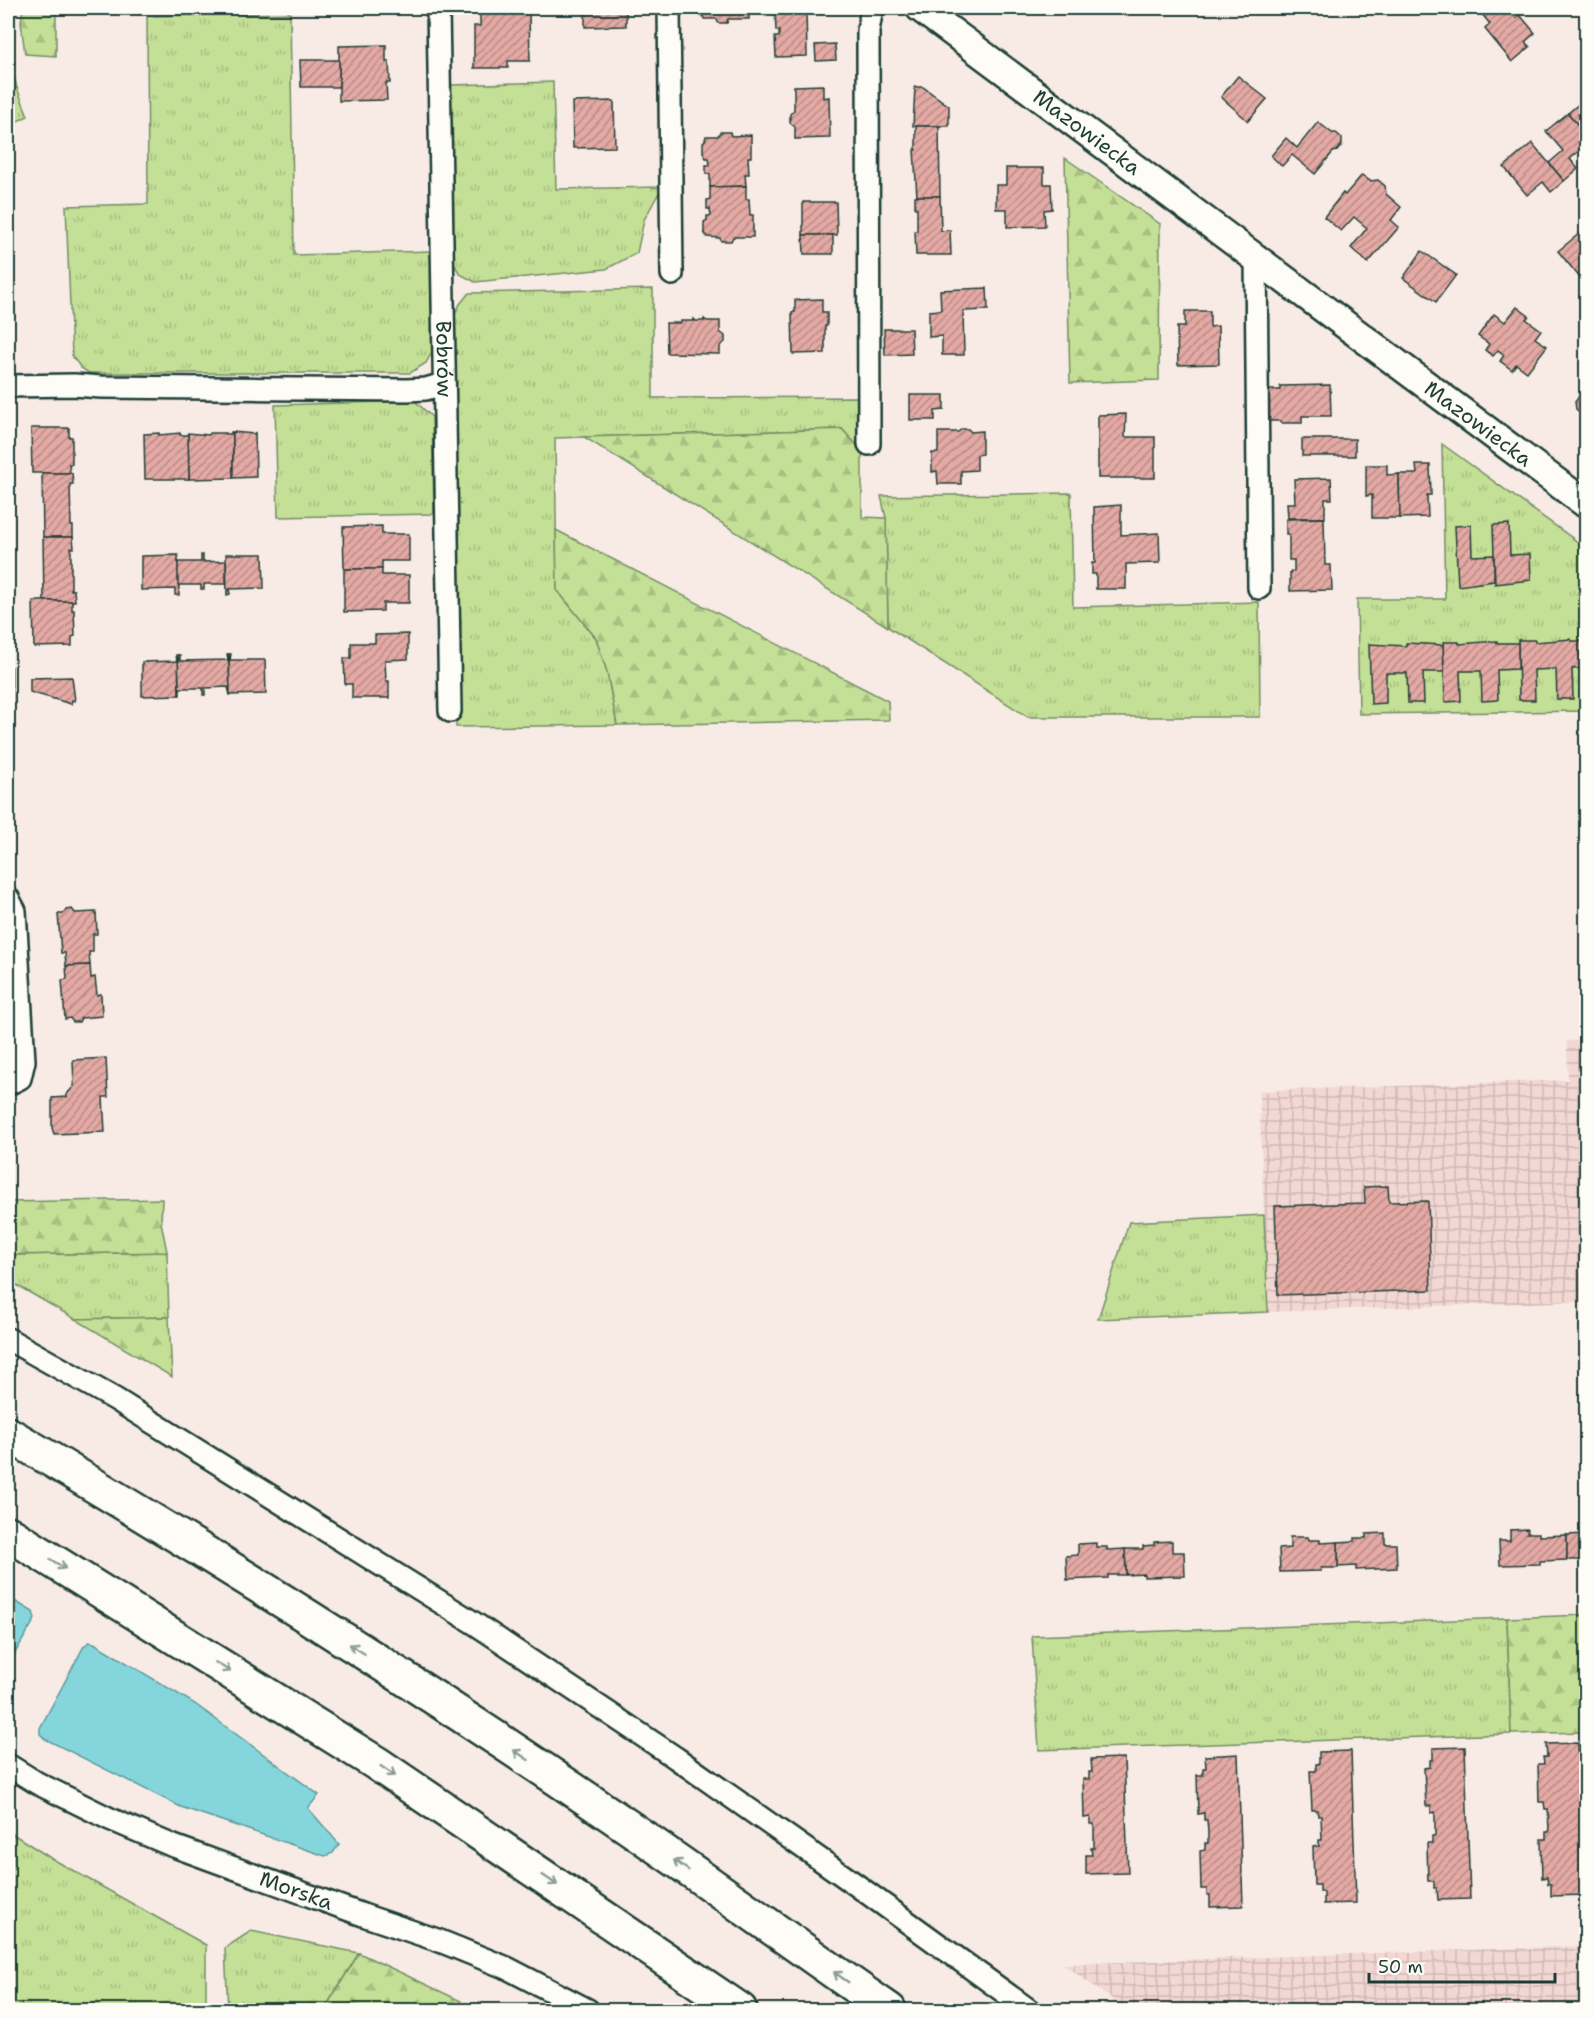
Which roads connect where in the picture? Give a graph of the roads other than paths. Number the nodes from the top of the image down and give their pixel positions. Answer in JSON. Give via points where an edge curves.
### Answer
{"nodes":[{"id":1,"x":438,"y":8,"type":"edge"},
{"id":2,"x":669,"y":8,"type":"edge"},
{"id":3,"x":873,"y":8,"type":"edge"},
{"id":4,"x":920,"y":8,"type":"edge"},
{"id":5,"x":1256,"y":256,"type":"junction"},
{"id":6,"x":672,"y":274,"type":"dead end"},
{"id":7,"x":443,"y":384,"type":"junction"},
{"id":8,"x":8,"y":387,"type":"edge"},
{"id":9,"x":869,"y":444,"type":"dead end"},
{"id":10,"x":1587,"y":504,"type":"edge"},
{"id":11,"x":1259,"y":588,"type":"dead end"},
{"id":12,"x":450,"y":711,"type":"dead end"},
{"id":13,"x":8,"y":898,"type":"edge"},
{"id":14,"x":8,"y":1084,"type":"edge"},
{"id":15,"x":8,"y":1339,"type":"edge"},
{"id":16,"x":8,"y":1434,"type":"edge"},
{"id":17,"x":8,"y":1533,"type":"edge"},
{"id":18,"x":8,"y":1765,"type":"edge"},
{"id":19,"x":588,"y":2010,"type":"edge"},
{"id":20,"x":740,"y":2010,"type":"edge"},
{"id":21,"x":889,"y":2010,"type":"edge"},
{"id":22,"x":1029,"y":2010,"type":"edge"}],
"edges":[{"from":1,"to":7,"type":"street","name":"Bobrów"},
{"from":2,"to":6,"type":"street"},
{"from":3,"to":9,"type":"street","via":[[868,31]]},
{"from":4,"to":5,"type":"street","name":"Mazowiecka"},
{"from":5,"to":10,"type":"street","name":"Mazowiecka"},
{"from":5,"to":11,"type":"street"},
{"from":7,"to":8,"type":"street","via":[[407,390]]},
{"from":7,"to":12,"type":"street","name":"Bobrów"},
{"from":13,"to":14,"type":"street","via":[[15,911],[24,1061],[20,1078]]},
{"from":15,"to":22,"type":"street","via":[[115,1399],[474,1623],[676,1758]]},
{"from":21,"to":16,"type":"highway","one_way":true,"via":[[601,1808],[424,1690]]},
{"from":17,"to":20,"type":"highway","one_way":true,"via":[[376,1763]]},
{"from":18,"to":19,"type":"street","name":"Morska","via":[[110,1819],[171,1845],[440,1941],[507,1968]]}]}
